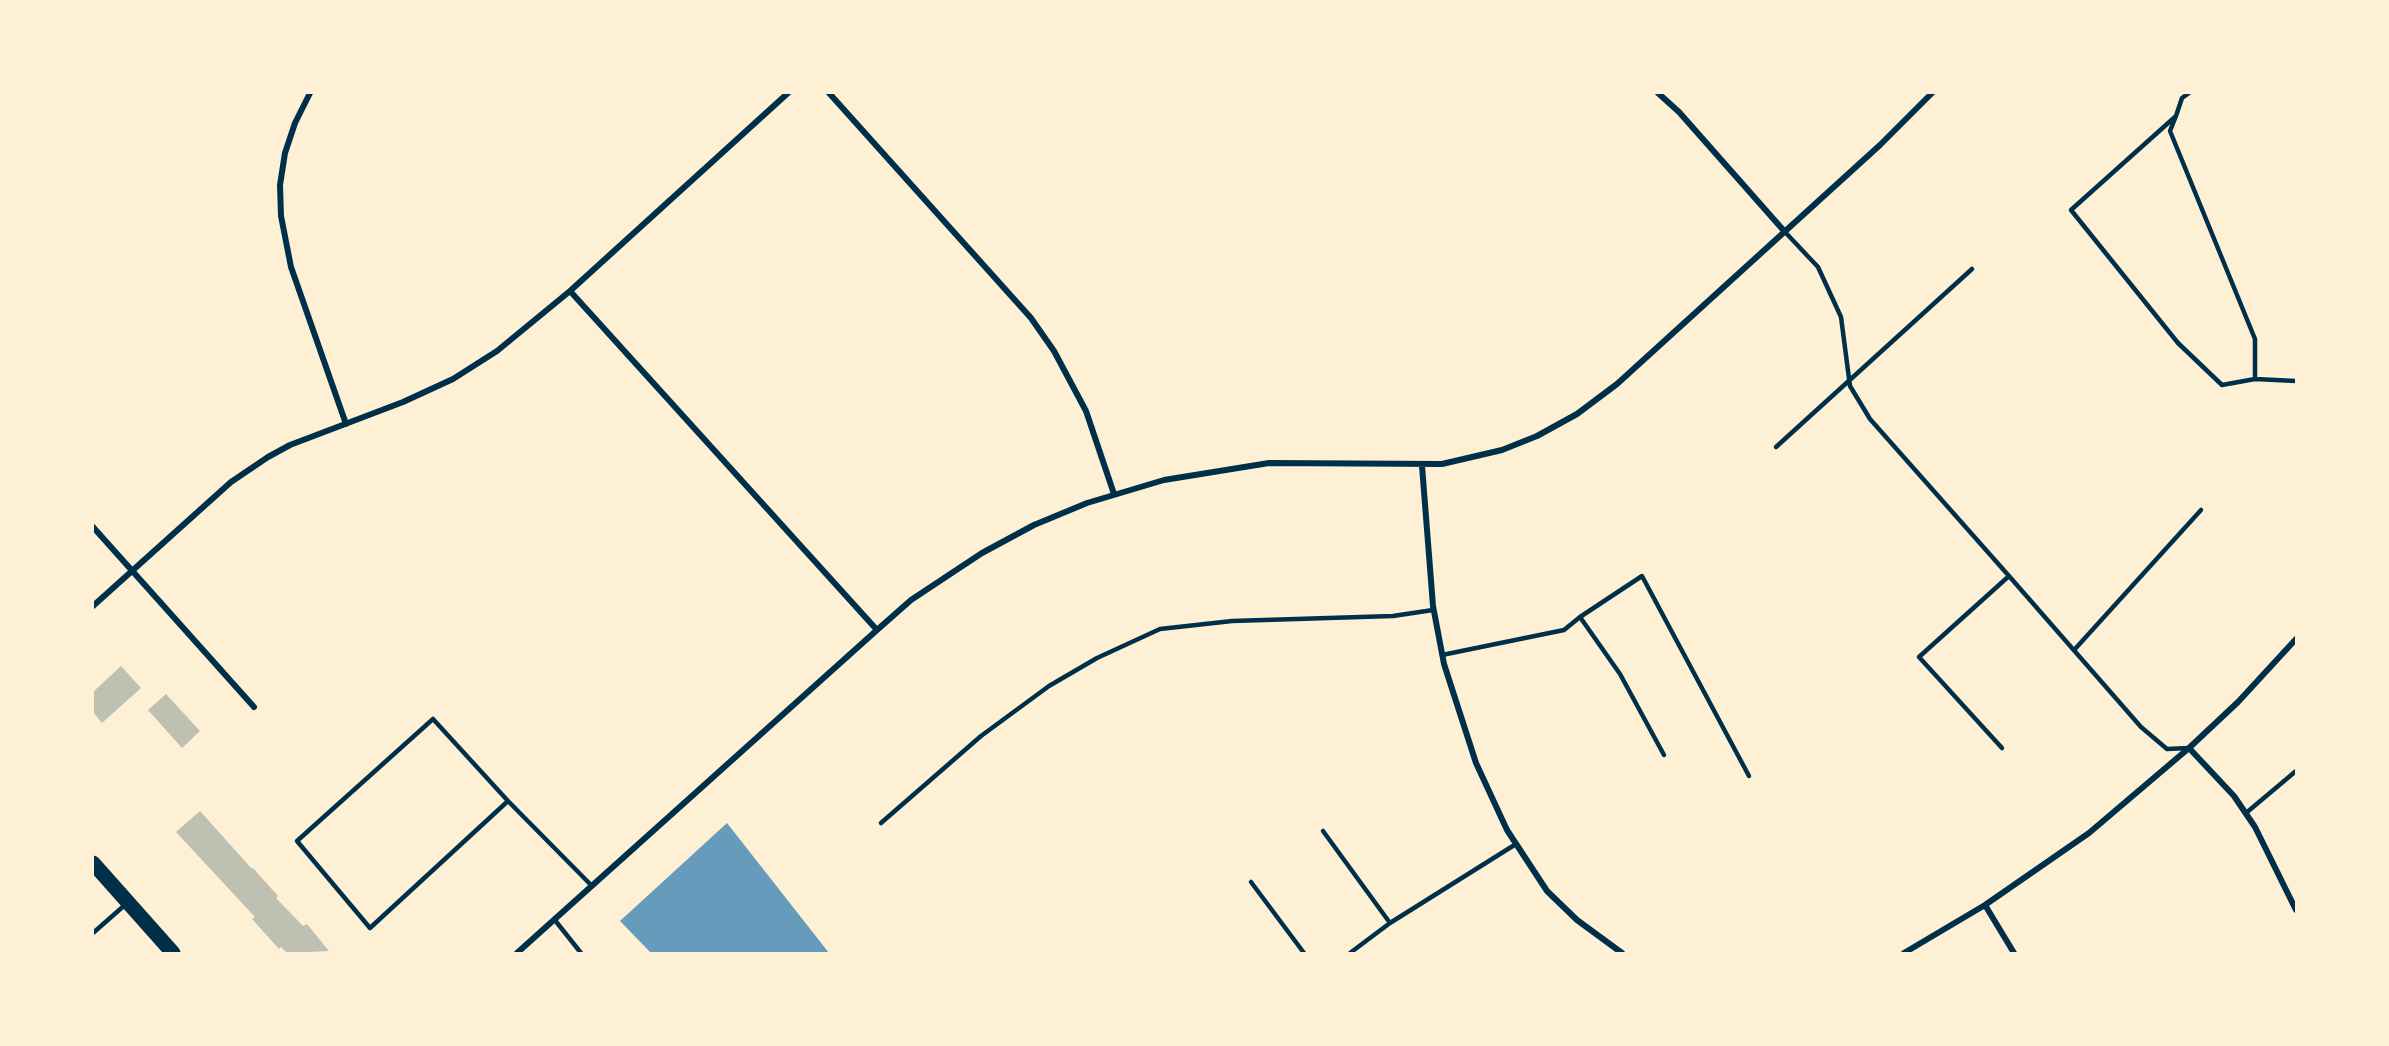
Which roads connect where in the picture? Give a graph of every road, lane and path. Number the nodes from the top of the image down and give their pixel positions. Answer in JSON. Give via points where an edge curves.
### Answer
{"nodes":[{"id":1,"x":310,"y":93,"type":"edge"},
{"id":2,"x":788,"y":93,"type":"edge"},
{"id":3,"x":830,"y":93,"type":"edge"},
{"id":4,"x":1658,"y":93,"type":"edge"},
{"id":5,"x":1932,"y":93,"type":"edge"},
{"id":6,"x":2189,"y":93,"type":"edge"},
{"id":7,"x":2176,"y":116,"type":"junction"},
{"id":8,"x":1785,"y":231,"type":"junction"},
{"id":9,"x":1972,"y":269,"type":"dead end"},
{"id":10,"x":570,"y":291,"type":"junction"},
{"id":11,"x":2255,"y":379,"type":"junction"},
{"id":12,"x":2296,"y":381,"type":"edge"},
{"id":13,"x":1850,"y":382,"type":"junction"},
{"id":14,"x":346,"y":424,"type":"junction"},
{"id":15,"x":1776,"y":447,"type":"dead end"},
{"id":16,"x":1422,"y":466,"type":"junction"},
{"id":17,"x":1114,"y":494,"type":"junction"},
{"id":18,"x":2200,"y":510,"type":"dead end"},
{"id":19,"x":93,"y":526,"type":"edge"},
{"id":20,"x":132,"y":570,"type":"junction"},
{"id":21,"x":2009,"y":576,"type":"junction"},
{"id":22,"x":93,"y":606,"type":"edge"},
{"id":23,"x":1433,"y":610,"type":"junction"},
{"id":24,"x":1580,"y":617,"type":"junction"},
{"id":25,"x":877,"y":630,"type":"junction"},
{"id":26,"x":2296,"y":639,"type":"edge"},
{"id":27,"x":2075,"y":649,"type":"junction"},
{"id":28,"x":1442,"y":655,"type":"junction"},
{"id":29,"x":254,"y":707,"type":"dead end"},
{"id":30,"x":2002,"y":748,"type":"dead end"},
{"id":31,"x":2189,"y":748,"type":"junction"},
{"id":32,"x":1664,"y":755,"type":"dead end"},
{"id":33,"x":2296,"y":771,"type":"edge"},
{"id":34,"x":1749,"y":776,"type":"dead end"},
{"id":35,"x":508,"y":801,"type":"junction"},
{"id":36,"x":2246,"y":813,"type":"junction"},
{"id":37,"x":881,"y":823,"type":"dead end"},
{"id":38,"x":1323,"y":831,"type":"dead end"},
{"id":39,"x":1516,"y":844,"type":"junction"},
{"id":40,"x":93,"y":863,"type":"edge"},
{"id":41,"x":1251,"y":882,"type":"dead end"},
{"id":42,"x":592,"y":886,"type":"junction"},
{"id":43,"x":128,"y":902,"type":"junction"},
{"id":44,"x":1985,"y":904,"type":"junction"},
{"id":45,"x":2296,"y":910,"type":"edge"},
{"id":46,"x":554,"y":919,"type":"junction"},
{"id":47,"x":1390,"y":924,"type":"junction"},
{"id":48,"x":93,"y":933,"type":"edge"},
{"id":49,"x":173,"y":953,"type":"edge"},
{"id":50,"x":517,"y":953,"type":"edge"},
{"id":51,"x":581,"y":953,"type":"edge"},
{"id":52,"x":1304,"y":953,"type":"edge"},
{"id":53,"x":1350,"y":953,"type":"edge"},
{"id":54,"x":1622,"y":953,"type":"edge"},
{"id":55,"x":1904,"y":953,"type":"edge"},
{"id":56,"x":2014,"y":953,"type":"edge"}],
"edges":[{"from":1,"to":14,"type":"street","via":[[285,153],[281,216],[291,267]]},
{"from":2,"to":10,"type":"street"},
{"from":3,"to":17,"type":"street","via":[[1037,326],[1086,411]]},
{"from":4,"to":8,"type":"street"},
{"from":5,"to":8,"type":"street"},
{"from":6,"to":7,"type":"lane","via":[[2182,98]]},
{"from":7,"to":11,"type":"lane","via":[[2170,131],[2255,339]]},
{"from":7,"to":11,"type":"lane","via":[[2071,210],[2178,343],[2222,385]]},
{"from":8,"to":13,"type":"lane","via":[[1818,267],[1841,317]]},
{"from":8,"to":16,"type":"street","via":[[1617,384],[1577,414],[1502,450]]},
{"from":9,"to":13,"type":"lane"},
{"from":10,"to":14,"type":"street","via":[[471,369]]},
{"from":10,"to":25,"type":"street"},
{"from":11,"to":12,"type":"lane"},
{"from":13,"to":15,"type":"lane"},
{"from":13,"to":21,"type":"lane","via":[[1870,419]]},
{"from":14,"to":20,"type":"street","via":[[290,445],[231,482]]},
{"from":16,"to":17,"type":"street","via":[[1269,463],[1212,470]]},
{"from":16,"to":23,"type":"street"},
{"from":17,"to":25,"type":"street","via":[[1034,525],[982,553],[912,600]]},
{"from":18,"to":27,"type":"lane"},
{"from":19,"to":20,"type":"street"},
{"from":20,"to":22,"type":"street"},
{"from":20,"to":29,"type":"street"},
{"from":21,"to":27,"type":"lane"},
{"from":21,"to":30,"type":"lane","via":[[1919,657]]},
{"from":23,"to":28,"type":"street"},
{"from":23,"to":37,"type":"lane","via":[[1393,616],[1232,621],[1160,629],[1049,686],[981,735]]},
{"from":24,"to":28,"type":"lane","via":[[1564,630]]},
{"from":24,"to":32,"type":"lane","via":[[1620,674]]},
{"from":24,"to":34,"type":"lane","via":[[1642,576]]},
{"from":25,"to":42,"type":"street"},
{"from":26,"to":31,"type":"street"},
{"from":27,"to":31,"type":"lane","via":[[2141,727],[2167,749]]},
{"from":28,"to":39,"type":"street","via":[[1476,763]]},
{"from":31,"to":36,"type":"street"},
{"from":31,"to":44,"type":"street","via":[[2089,832]]},
{"from":33,"to":36,"type":"lane"},
{"from":35,"to":35,"type":"lane","via":[[370,928],[297,841],[433,719]]},
{"from":35,"to":42,"type":"lane"},
{"from":36,"to":45,"type":"street"},
{"from":38,"to":47,"type":"lane"},
{"from":39,"to":47,"type":"lane"},
{"from":39,"to":54,"type":"street","via":[[1547,891],[1577,920]]},
{"from":40,"to":43,"type":"main road"},
{"from":41,"to":52,"type":"lane"},
{"from":42,"to":46,"type":"street"},
{"from":43,"to":48,"type":"lane"},
{"from":43,"to":49,"type":"main road"},
{"from":44,"to":55,"type":"street"},
{"from":44,"to":56,"type":"street"},
{"from":46,"to":50,"type":"street"},
{"from":46,"to":51,"type":"lane"},
{"from":47,"to":53,"type":"lane"}]}
